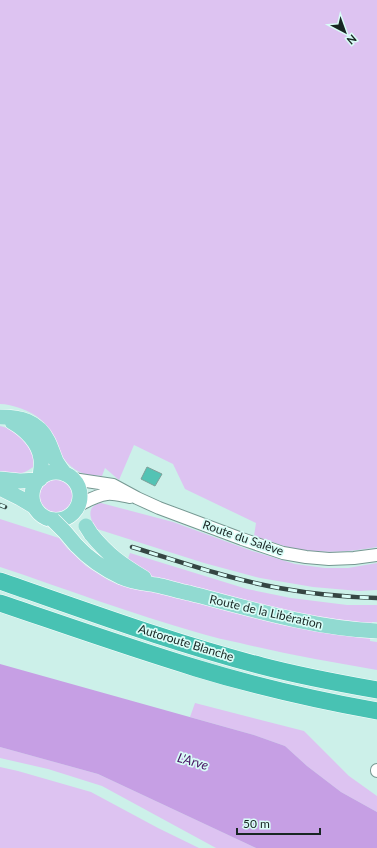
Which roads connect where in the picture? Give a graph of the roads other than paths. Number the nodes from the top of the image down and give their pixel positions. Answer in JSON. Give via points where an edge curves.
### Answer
{"nodes":[{"id":1,"x":1,"y":417,"type":"edge"},
{"id":2,"x":69,"y":476,"type":"junction"},
{"id":3,"x":0,"y":479,"type":"edge"},
{"id":4,"x":39,"y":480,"type":"junction"},
{"id":5,"x":0,"y":488,"type":"edge"},
{"id":6,"x":137,"y":498,"type":"junction"},
{"id":7,"x":78,"y":506,"type":"junction"},
{"id":8,"x":35,"y":508,"type":"junction"},
{"id":9,"x":59,"y":520,"type":"junction"},
{"id":10,"x":377,"y":555,"type":"edge"},
{"id":11,"x":0,"y":581,"type":"edge"},
{"id":12,"x":156,"y":585,"type":"junction"},
{"id":13,"x":0,"y":602,"type":"edge"},
{"id":14,"x":374,"y":631,"type":"edge"},
{"id":15,"x":377,"y":690,"type":"edge"},
{"id":16,"x":377,"y":711,"type":"edge"}],
"edges":[{"from":1,"to":2,"type":"main road","via":[[21,418],[37,427],[46,438],[56,461]]},
{"from":1,"to":4,"type":"main road","via":[[26,431],[35,443],[41,460]]},
{"from":2,"to":4,"type":"main road","via":[[54,472]]},
{"from":2,"to":6,"type":"street","name":"Route du Salève","via":[[113,485]]},
{"from":2,"to":7,"type":"main road","via":[[76,482],[80,491]]},
{"from":3,"to":4,"type":"main road"},
{"from":4,"to":8,"type":"main road","via":[[32,496]]},
{"from":5,"to":8,"type":"main road"},
{"from":6,"to":7,"type":"street","name":"Route du Salève","via":[[106,494]]},
{"from":6,"to":10,"type":"street","name":"Route du Salève","via":[[283,553],[329,559]]},
{"from":7,"to":9,"type":"main road","via":[[72,515]]},
{"from":7,"to":12,"type":"main road","name":"Route de la Libération","bridge":true,"via":[[86,526],[112,557]]},
{"from":8,"to":9,"type":"main road","via":[[42,516]]},
{"from":9,"to":12,"type":"main road","name":"Route de la Libération","bridge":true,"via":[[65,532],[84,553],[102,567],[122,577]]},
{"from":11,"to":15,"type":"highway","name":"Autoroute Blanche","via":[[138,628],[262,666]]},
{"from":12,"to":14,"type":"main road","name":"Route de la Libération","via":[[288,619]]},
{"from":13,"to":16,"type":"highway","name":"Autoroute Blanche","via":[[142,651],[231,678]]}]}
